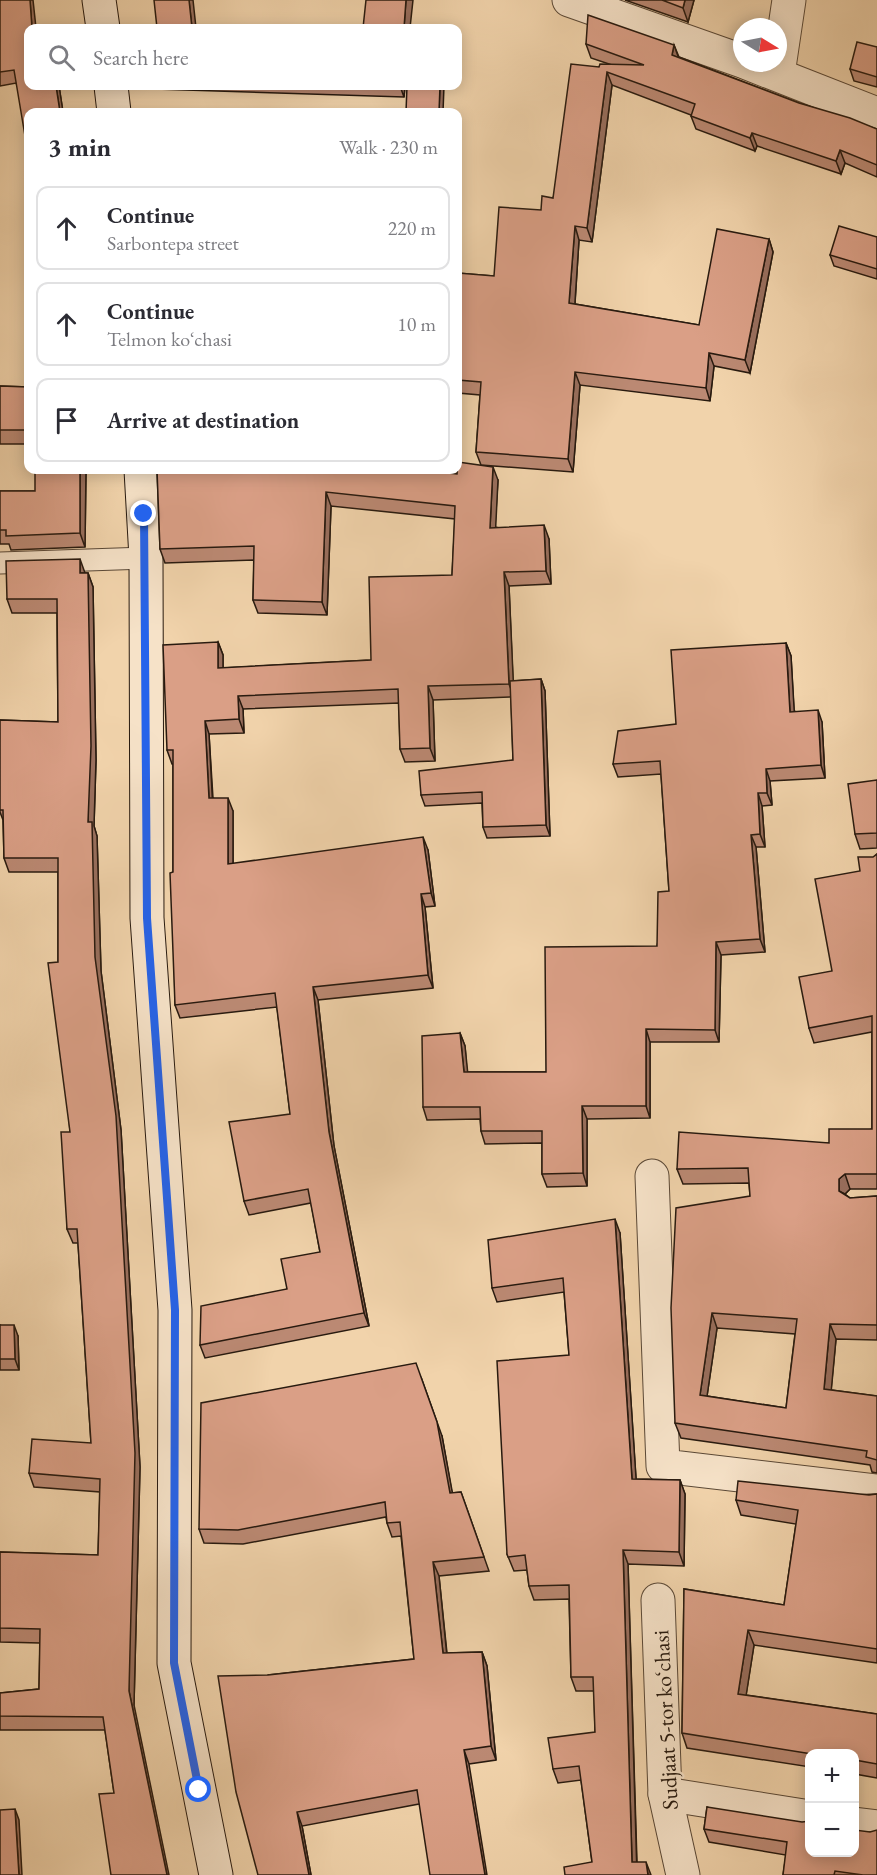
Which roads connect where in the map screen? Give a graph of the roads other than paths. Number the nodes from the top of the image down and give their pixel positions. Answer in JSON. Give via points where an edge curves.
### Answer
{"nodes":[{"id":1,"x":99,"y":0,"type":"edge"},
{"id":2,"x":569,"y":0,"type":"edge"},
{"id":3,"x":789,"y":0,"type":"edge"},
{"id":4,"x":102,"y":24,"type":"edge"},
{"id":5,"x":733,"y":58,"type":"edge"},
{"id":6,"x":772,"y":72,"type":"edge"},
{"id":7,"x":778,"y":74,"type":"junction"},
{"id":8,"x":111,"y":90,"type":"edge"},
{"id":9,"x":114,"y":108,"type":"edge"},
{"id":10,"x":877,"y":114,"type":"edge"},
{"id":11,"x":141,"y":474,"type":"edge"},
{"id":12,"x":146,"y":558,"type":"junction"},
{"id":13,"x":0,"y":563,"type":"edge"},
{"id":14,"x":652,"y":1176,"type":"dead end"},
{"id":15,"x":877,"y":1491,"type":"edge"},
{"id":16,"x":658,"y":1600,"type":"dead end"},
{"id":17,"x":665,"y":1794,"type":"junction"},
{"id":18,"x":805,"y":1816,"type":"edge"},
{"id":19,"x":859,"y":1825,"type":"edge"},
{"id":20,"x":877,"y":1827,"type":"edge"},
{"id":21,"x":216,"y":1875,"type":"edge"},
{"id":22,"x":683,"y":1875,"type":"edge"}],
"edges":[{"from":1,"to":4,"type":"street"},
{"from":2,"to":5,"type":"street"},
{"from":3,"to":7,"type":"street"},
{"from":6,"to":7,"type":"street"},
{"from":7,"to":10,"type":"street"},
{"from":8,"to":9,"type":"street"},
{"from":11,"to":12,"type":"street"},
{"from":12,"to":13,"type":"lane"},
{"from":12,"to":21,"type":"street","via":[[147,918],[175,1310],[174,1663]]},
{"from":14,"to":15,"type":"street","via":[[663,1466]]},
{"from":16,"to":17,"type":"street","name":"Sudjaat 5-tor koʻchasi"},
{"from":17,"to":18,"type":"street"},
{"from":17,"to":22,"type":"street","name":"Sudjaat 5-tor koʻchasi"},
{"from":19,"to":20,"type":"street"}]}
